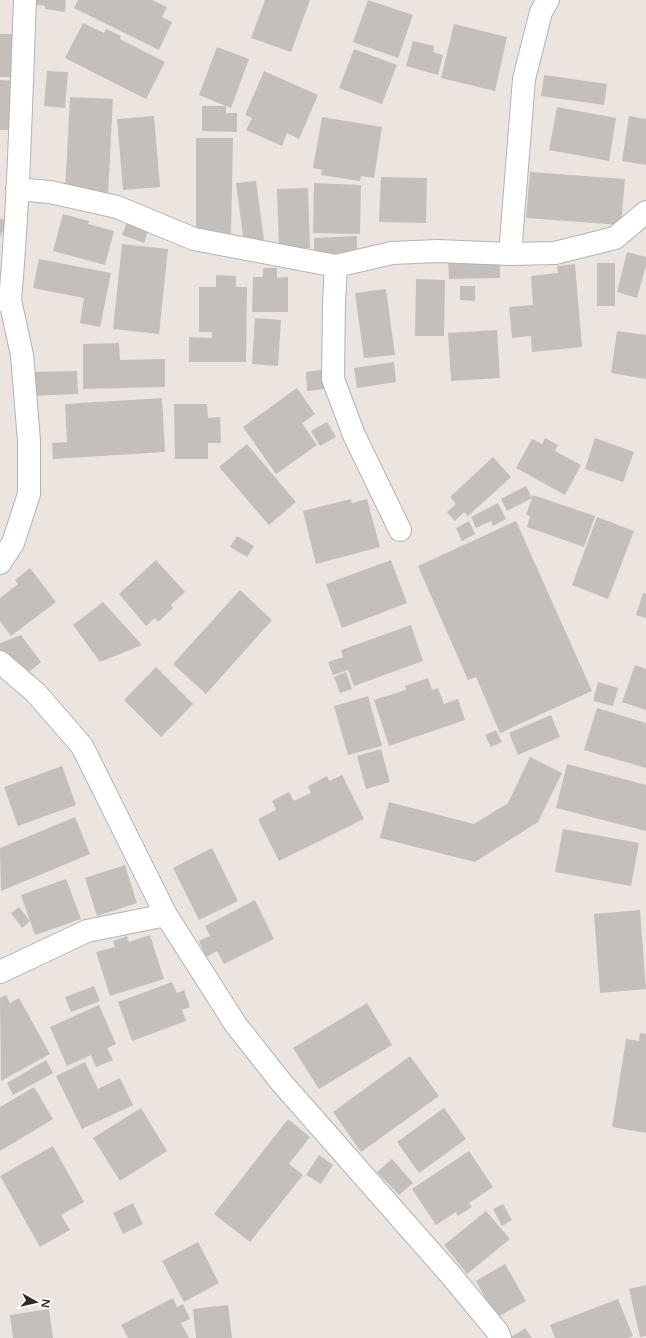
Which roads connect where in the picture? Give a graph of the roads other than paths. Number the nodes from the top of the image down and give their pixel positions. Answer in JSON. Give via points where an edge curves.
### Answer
{"nodes":[{"id":1,"x":25,"y":0,"type":"edge"},
{"id":2,"x":548,"y":0,"type":"edge"},
{"id":3,"x":17,"y":189,"type":"junction"},
{"id":4,"x":646,"y":212,"type":"edge"},
{"id":5,"x":510,"y":254,"type":"junction"},
{"id":6,"x":336,"y":266,"type":"junction"},
{"id":7,"x":5,"y":300,"type":"edge"},
{"id":8,"x":400,"y":530,"type":"dead end"},
{"id":9,"x":0,"y":564,"type":"edge"},
{"id":10,"x":0,"y":662,"type":"edge"},
{"id":11,"x":166,"y":915,"type":"junction"},
{"id":12,"x":0,"y":972,"type":"edge"},
{"id":13,"x":500,"y":1338,"type":"edge"}],
"edges":[{"from":1,"to":3,"type":"street"},
{"from":2,"to":5,"type":"street","via":[[542,12],[524,79]]},
{"from":3,"to":6,"type":"street","via":[[50,192],[117,207],[194,239]]},
{"from":3,"to":7,"type":"street","via":[[17,222]]},
{"from":4,"to":5,"type":"street","via":[[615,238],[555,253]]},
{"from":5,"to":6,"type":"street","via":[[438,251],[392,253]]},
{"from":6,"to":8,"type":"street","via":[[333,379],[354,435]]},
{"from":7,"to":9,"type":"street","via":[[22,355],[29,441],[29,494],[13,542]]},
{"from":10,"to":11,"type":"street","via":[[36,693],[82,746]]},
{"from":11,"to":12,"type":"street","via":[[87,931]]},
{"from":11,"to":13,"type":"street","via":[[236,1025],[281,1082],[449,1273]]}]}
